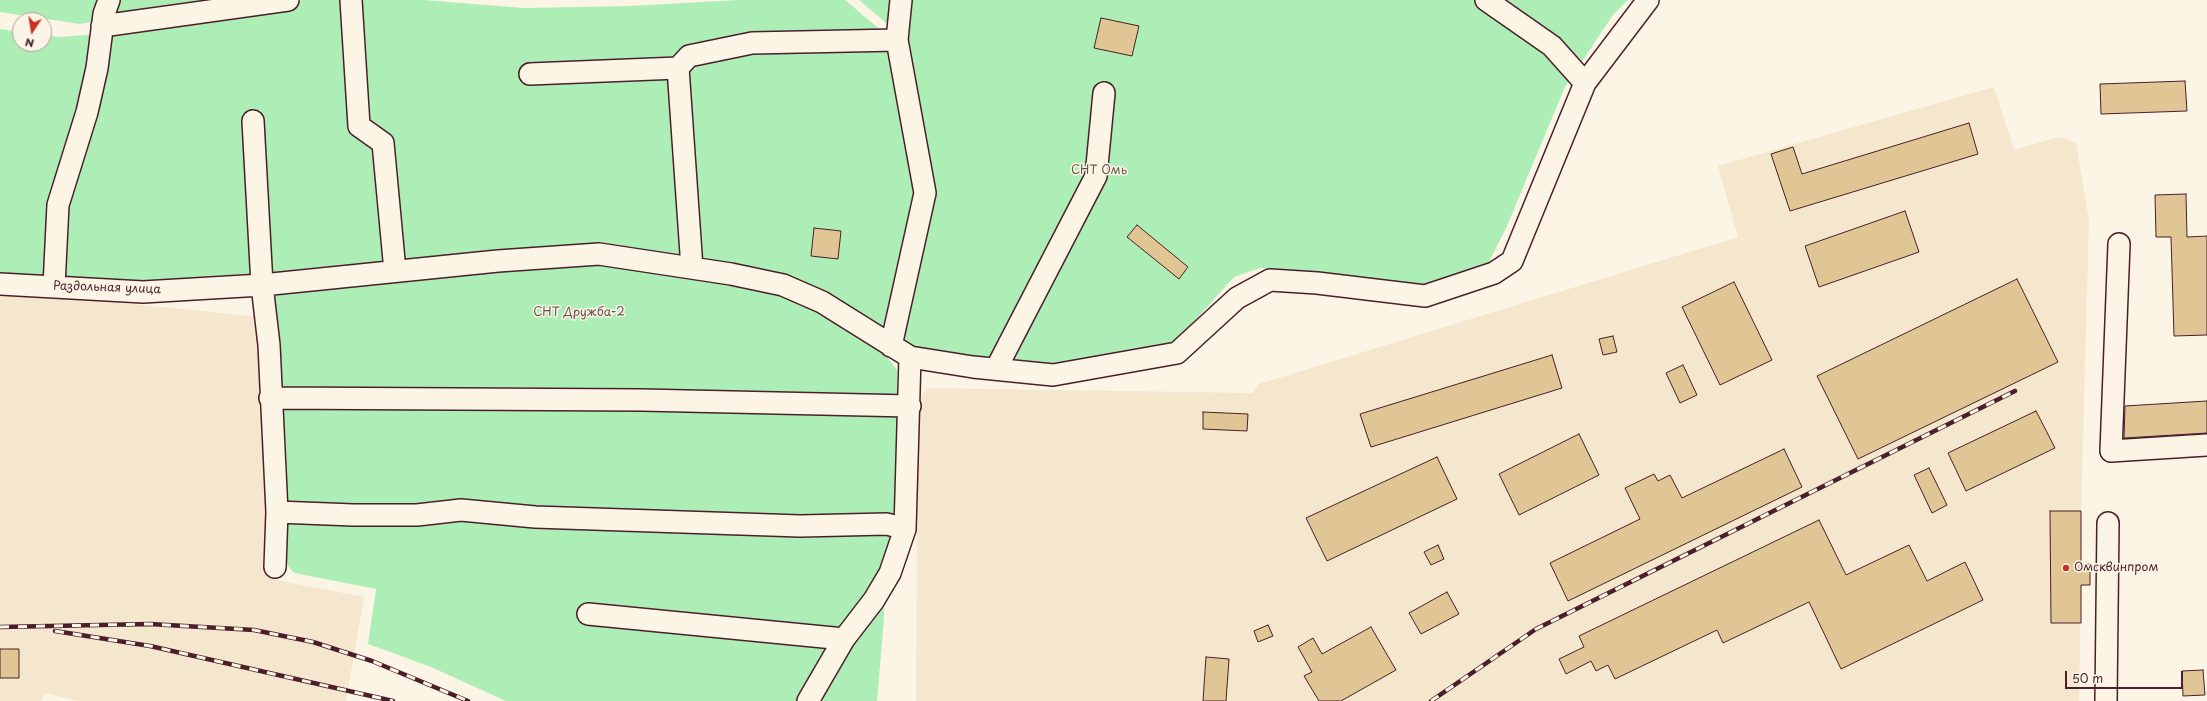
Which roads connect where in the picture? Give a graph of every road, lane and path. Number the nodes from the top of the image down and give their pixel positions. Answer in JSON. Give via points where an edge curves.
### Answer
{"nodes":[{"id":1,"x":109,"y":0,"type":"edge"},
{"id":2,"x":288,"y":0,"type":"edge"},
{"id":3,"x":351,"y":0,"type":"edge"},
{"id":4,"x":900,"y":0,"type":"edge"},
{"id":5,"x":1486,"y":0,"type":"edge"},
{"id":6,"x":1648,"y":0,"type":"edge"},
{"id":7,"x":102,"y":26,"type":"junction"},
{"id":8,"x":897,"y":40,"type":"junction"},
{"id":9,"x":678,"y":68,"type":"junction"},
{"id":10,"x":530,"y":74,"type":"dead end"},
{"id":11,"x":1585,"y":83,"type":"junction"},
{"id":12,"x":1104,"y":93,"type":"dead end"},
{"id":13,"x":253,"y":121,"type":"dead end"},
{"id":14,"x":2119,"y":244,"type":"dead end"},
{"id":15,"x":692,"y":268,"type":"junction"},
{"id":16,"x":395,"y":271,"type":"junction"},
{"id":17,"x":0,"y":284,"type":"edge"},
{"id":18,"x":262,"y":285,"type":"junction"},
{"id":19,"x":54,"y":286,"type":"junction"},
{"id":20,"x":891,"y":346,"type":"junction"},
{"id":21,"x":910,"y":357,"type":"junction"},
{"id":22,"x":996,"y":369,"type":"junction"},
{"id":23,"x":270,"y":398,"type":"junction"},
{"id":24,"x":910,"y":406,"type":"junction"},
{"id":25,"x":2207,"y":445,"type":"edge"},
{"id":26,"x":277,"y":512,"type":"junction"},
{"id":27,"x":2108,"y":523,"type":"dead end"},
{"id":28,"x":905,"y":528,"type":"junction"},
{"id":29,"x":276,"y":567,"type":"dead end"},
{"id":30,"x":588,"y":614,"type":"dead end"},
{"id":31,"x":844,"y":639,"type":"junction"},
{"id":32,"x":808,"y":701,"type":"edge"},
{"id":33,"x":2106,"y":701,"type":"edge"}],
"edges":[{"from":1,"to":7,"type":"street"},
{"from":2,"to":7,"type":"street"},
{"from":3,"to":16,"type":"street","via":[[359,126],[383,143]]},
{"from":4,"to":8,"type":"street"},
{"from":5,"to":11,"type":"street","via":[[1552,46]]},
{"from":6,"to":11,"type":"street"},
{"from":7,"to":19,"type":"street","via":[[97,68],[87,112],[58,206]]},
{"from":8,"to":9,"type":"street","via":[[752,43],[689,56]]},
{"from":8,"to":20,"type":"street","via":[[925,193]]},
{"from":9,"to":10,"type":"street"},
{"from":9,"to":15,"type":"street"},
{"from":11,"to":22,"type":"street","via":[[1512,261],[1494,273],[1425,296],[1270,280],[1237,298],[1177,353],[1053,375]]},
{"from":12,"to":22,"type":"street","via":[[1096,176]]},
{"from":13,"to":18,"type":"street"},
{"from":14,"to":25,"type":"street","via":[[2111,451]]},
{"from":15,"to":16,"type":"street","name":"Раздольная улица","via":[[600,254]]},
{"from":15,"to":20,"type":"street","name":"Раздольная улица","via":[[783,286],[822,302]]},
{"from":16,"to":18,"type":"street","name":"Раздольная улица"},
{"from":17,"to":19,"type":"street","name":"Раздольная улица"},
{"from":18,"to":19,"type":"street","name":"Раздольная улица","via":[[142,292]]},
{"from":18,"to":23,"type":"street","via":[[269,345]]},
{"from":20,"to":21,"type":"street","name":"Раздольная улица"},
{"from":21,"to":22,"type":"street"},
{"from":21,"to":24,"type":"street"},
{"from":23,"to":24,"type":"street","via":[[642,400]]},
{"from":23,"to":26,"type":"street"},
{"from":24,"to":28,"type":"street"},
{"from":26,"to":28,"type":"street","via":[[417,515],[461,510],[535,517],[800,526],[887,524]]},
{"from":26,"to":29,"type":"street"},
{"from":27,"to":33,"type":"street"},
{"from":28,"to":31,"type":"street","via":[[890,573],[874,600]]},
{"from":30,"to":31,"type":"street"},
{"from":31,"to":32,"type":"street"}]}
